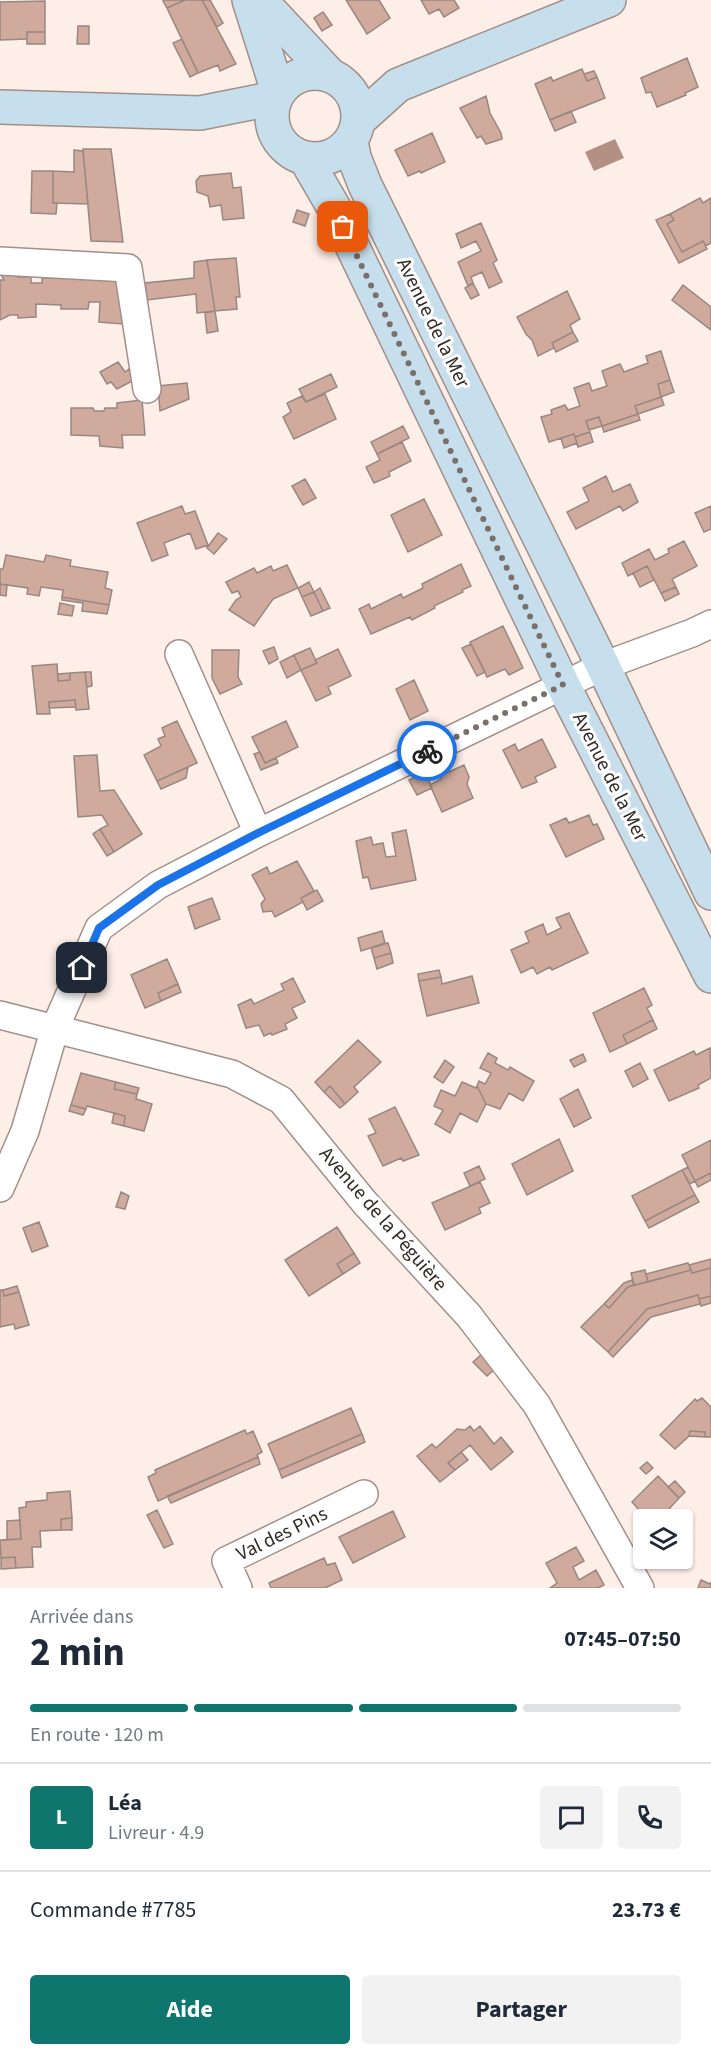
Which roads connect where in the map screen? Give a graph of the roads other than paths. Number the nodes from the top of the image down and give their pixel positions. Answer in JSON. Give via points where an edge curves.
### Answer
{"nodes":[{"id":1,"x":249,"y":0,"type":"edge"},
{"id":2,"x":260,"y":0,"type":"edge"},
{"id":3,"x":609,"y":0,"type":"edge"},
{"id":4,"x":338,"y":81,"type":"junction"},
{"id":5,"x":398,"y":85,"type":"junction"},
{"id":6,"x":277,"y":95,"type":"junction"},
{"id":7,"x":0,"y":106,"type":"edge"},
{"id":8,"x":200,"y":113,"type":"junction"},
{"id":9,"x":354,"y":130,"type":"junction"},
{"id":10,"x":275,"y":134,"type":"junction"},
{"id":11,"x":305,"y":158,"type":"junction"},
{"id":12,"x":0,"y":261,"type":"edge"},
{"id":13,"x":147,"y":389,"type":"dead end"},
{"id":14,"x":711,"y":624,"type":"edge"},
{"id":15,"x":179,"y":654,"type":"dead end"},
{"id":16,"x":603,"y":666,"type":"junction"},
{"id":17,"x":563,"y":685,"type":"junction"},
{"id":18,"x":258,"y":833,"type":"junction"},
{"id":19,"x":711,"y":893,"type":"edge"},
{"id":20,"x":711,"y":976,"type":"edge"},
{"id":21,"x":0,"y":1015,"type":"edge"},
{"id":22,"x":56,"y":1029,"type":"junction"},
{"id":23,"x":0,"y":1188,"type":"edge"},
{"id":24,"x":364,"y":1494,"type":"dead end"},
{"id":25,"x":238,"y":1588,"type":"edge"},
{"id":26,"x":640,"y":1588,"type":"edge"}],
"edges":[{"from":1,"to":6,"type":"street"},
{"from":2,"to":4,"type":"street"},
{"from":3,"to":5,"type":"street"},
{"from":4,"to":5,"type":"street"},
{"from":4,"to":6,"type":"street","via":[[312,72],[302,74],[285,84]]},
{"from":4,"to":9,"type":"street","via":[[356,102]]},
{"from":5,"to":9,"type":"street"},
{"from":6,"to":8,"type":"street"},
{"from":6,"to":10,"type":"street","via":[[271,110]]},
{"from":7,"to":8,"type":"street"},
{"from":8,"to":10,"type":"street"},
{"from":9,"to":11,"type":"street","via":[[342,150],[318,159]]},
{"from":9,"to":16,"type":"street","name":"Avenue de la Mer","via":[[354,157],[365,185]]},
{"from":10,"to":11,"type":"street","via":[[282,145]]},
{"from":11,"to":17,"type":"street","name":"Avenue de la Mer","via":[[333,206]]},
{"from":12,"to":13,"type":"street","via":[[128,268]]},
{"from":14,"to":16,"type":"street"},
{"from":15,"to":18,"type":"street"},
{"from":16,"to":17,"type":"street"},
{"from":16,"to":19,"type":"street","name":"Avenue de la Mer"},
{"from":17,"to":18,"type":"street"},
{"from":17,"to":20,"type":"street","name":"Avenue de la Mer"},
{"from":18,"to":22,"type":"street","via":[[158,885],[99,928]]},
{"from":21,"to":22,"type":"street","name":"Avenue de la Péguière"},
{"from":22,"to":23,"type":"street","via":[[25,1131]]},
{"from":22,"to":26,"type":"street","name":"Avenue de la Péguière","via":[[232,1074],[281,1100],[365,1203],[469,1316],[537,1405]]},
{"from":24,"to":25,"type":"street","name":"Val des Pins","via":[[226,1561]]}]}
